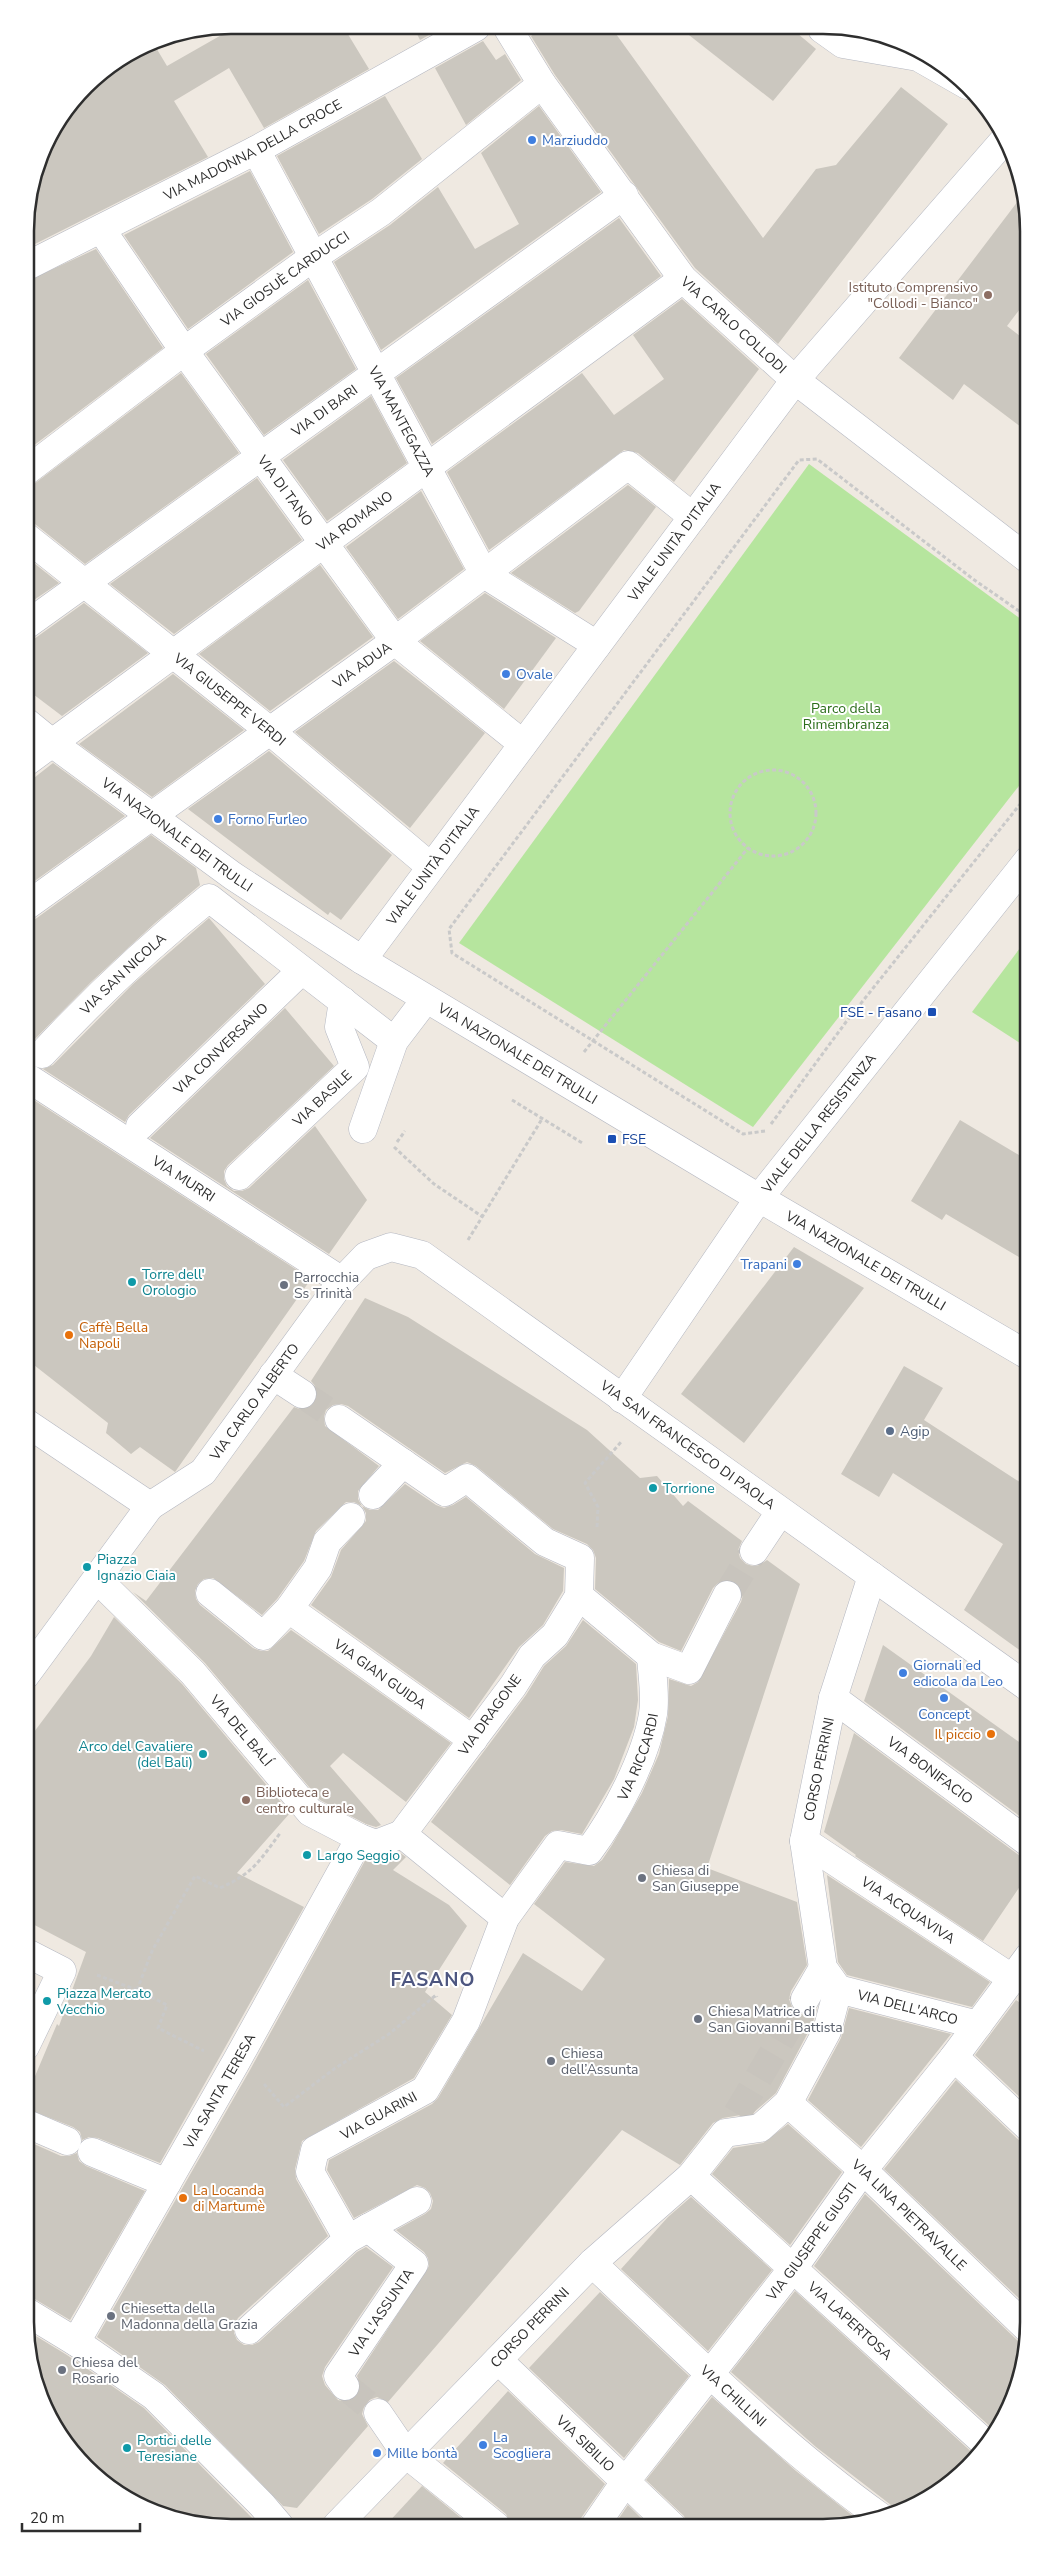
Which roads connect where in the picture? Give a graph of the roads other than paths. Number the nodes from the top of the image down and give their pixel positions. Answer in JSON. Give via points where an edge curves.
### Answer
{"nodes":[{"id":1,"x":462,"y":34,"type":"edge"},
{"id":2,"x":511,"y":34,"type":"edge"},
{"id":3,"x":829,"y":34,"type":"edge"},
{"id":4,"x":901,"y":50,"type":"edge"},
{"id":5,"x":542,"y":84,"type":"junction"},
{"id":6,"x":1000,"y":145,"type":"edge"},
{"id":7,"x":256,"y":150,"type":"junction"},
{"id":8,"x":624,"y":195,"type":"junction"},
{"id":9,"x":101,"y":229,"type":"junction"},
{"id":10,"x":312,"y":258,"type":"junction"},
{"id":11,"x":34,"y":263,"type":"edge"},
{"id":12,"x":683,"y":279,"type":"junction"},
{"id":13,"x":184,"y":351,"type":"junction"},
{"id":14,"x":375,"y":375,"type":"junction"},
{"id":15,"x":795,"y":380,"type":"junction"},
{"id":16,"x":262,"y":457,"type":"junction"},
{"id":17,"x":34,"y":465,"type":"edge"},
{"id":18,"x":426,"y":468,"type":"junction"},
{"id":19,"x":693,"y":517,"type":"junction"},
{"id":20,"x":34,"y":543,"type":"edge"},
{"id":21,"x":324,"y":544,"type":"junction"},
{"id":22,"x":1020,"y":553,"type":"edge"},
{"id":23,"x":484,"y":574,"type":"junction"},
{"id":24,"x":84,"y":583,"type":"junction"},
{"id":25,"x":34,"y":619,"type":"edge"},
{"id":26,"x":395,"y":641,"type":"junction"},
{"id":27,"x":597,"y":645,"type":"junction"},
{"id":28,"x":173,"y":654,"type":"junction"},
{"id":29,"x":34,"y":728,"type":"edge"},
{"id":30,"x":270,"y":730,"type":"junction"},
{"id":31,"x":52,"y":743,"type":"junction"},
{"id":32,"x":524,"y":744,"type":"junction"},
{"id":33,"x":34,"y":756,"type":"edge"},
{"id":34,"x":150,"y":814,"type":"junction"},
{"id":35,"x":431,"y":867,"type":"junction"},
{"id":36,"x":1020,"y":870,"type":"edge"},
{"id":37,"x":34,"y":899,"type":"edge"},
{"id":38,"x":362,"y":960,"type":"junction"},
{"id":39,"x":301,"y":971,"type":"junction"},
{"id":40,"x":426,"y":998,"type":"junction"},
{"id":41,"x":343,"y":1001,"type":"junction"},
{"id":42,"x":394,"y":1041,"type":"junction"},
{"id":43,"x":42,"y":1054,"type":"dead end"},
{"id":44,"x":34,"y":1082,"type":"edge"},
{"id":45,"x":140,"y":1126,"type":"dead end"},
{"id":46,"x":363,"y":1129,"type":"dead end"},
{"id":47,"x":239,"y":1176,"type":"dead end"},
{"id":48,"x":759,"y":1198,"type":"junction"},
{"id":49,"x":342,"y":1281,"type":"junction"},
{"id":50,"x":1020,"y":1351,"type":"edge"},
{"id":51,"x":274,"y":1375,"type":"junction"},
{"id":52,"x":302,"y":1394,"type":"tunnel mouth"},
{"id":53,"x":622,"y":1399,"type":"junction"},
{"id":54,"x":339,"y":1419,"type":"tunnel mouth"},
{"id":55,"x":34,"y":1428,"type":"edge"},
{"id":56,"x":403,"y":1463,"type":"junction"},
{"id":57,"x":373,"y":1495,"type":"dead end"},
{"id":58,"x":150,"y":1506,"type":"junction"},
{"id":59,"x":780,"y":1512,"type":"junction"},
{"id":60,"x":351,"y":1517,"type":"dead end"},
{"id":61,"x":754,"y":1551,"type":"tunnel mouth"},
{"id":62,"x":872,"y":1576,"type":"junction"},
{"id":63,"x":98,"y":1580,"type":"junction"},
{"id":64,"x":210,"y":1592,"type":"dead end"},
{"id":65,"x":727,"y":1595,"type":"tunnel mouth"},
{"id":66,"x":579,"y":1596,"type":"junction"},
{"id":67,"x":289,"y":1610,"type":"junction"},
{"id":68,"x":652,"y":1656,"type":"junction"},
{"id":69,"x":34,"y":1664,"type":"edge"},
{"id":70,"x":1020,"y":1682,"type":"edge"},
{"id":71,"x":833,"y":1698,"type":"junction"},
{"id":72,"x":473,"y":1740,"type":"junction"},
{"id":73,"x":402,"y":1834,"type":"junction"},
{"id":74,"x":1020,"y":1836,"type":"edge"},
{"id":75,"x":360,"y":1838,"type":"junction"},
{"id":76,"x":804,"y":1841,"type":"junction"},
{"id":77,"x":506,"y":1918,"type":"junction"},
{"id":78,"x":34,"y":1957,"type":"edge"},
{"id":79,"x":1020,"y":1968,"type":"edge"},
{"id":80,"x":830,"y":1979,"type":"junction"},
{"id":81,"x":1012,"y":1979,"type":"junction"},
{"id":82,"x":805,"y":1999,"type":"tunnel mouth"},
{"id":83,"x":978,"y":2025,"type":"junction"},
{"id":84,"x":34,"y":2029,"type":"edge"},
{"id":85,"x":954,"y":2057,"type":"junction"},
{"id":86,"x":788,"y":2103,"type":"junction"},
{"id":87,"x":1020,"y":2119,"type":"edge"},
{"id":88,"x":34,"y":2127,"type":"edge"},
{"id":89,"x":67,"y":2141,"type":"dead end"},
{"id":90,"x":315,"y":2150,"type":"joint"},
{"id":91,"x":92,"y":2152,"type":"dead end"},
{"id":92,"x":863,"y":2170,"type":"junction"},
{"id":93,"x":691,"y":2176,"type":"junction"},
{"id":94,"x":167,"y":2183,"type":"junction"},
{"id":95,"x":417,"y":2201,"type":"dead end"},
{"id":96,"x":358,"y":2233,"type":"junction"},
{"id":97,"x":592,"y":2263,"type":"junction"},
{"id":98,"x":794,"y":2267,"type":"junction"},
{"id":99,"x":34,"y":2316,"type":"edge"},
{"id":100,"x":1020,"y":2321,"type":"edge"},
{"id":101,"x":249,"y":2330,"type":"dead end"},
{"id":102,"x":76,"y":2342,"type":"junction"},
{"id":103,"x":498,"y":2360,"type":"junction"},
{"id":104,"x":710,"y":2374,"type":"junction"},
{"id":105,"x":345,"y":2386,"type":"dead end"},
{"id":106,"x":378,"y":2414,"type":"tunnel mouth"},
{"id":107,"x":981,"y":2439,"type":"edge"},
{"id":108,"x":406,"y":2454,"type":"junction"},
{"id":109,"x":625,"y":2482,"type":"junction"},
{"id":110,"x":875,"y":2513,"type":"edge"},
{"id":111,"x":274,"y":2519,"type":"edge"},
{"id":112,"x":343,"y":2519,"type":"edge"},
{"id":113,"x":487,"y":2519,"type":"edge"},
{"id":114,"x":600,"y":2519,"type":"edge"},
{"id":115,"x":664,"y":2519,"type":"edge"}],
"edges":[{"from":1,"to":7,"type":"street","name":"VIA MADONNA DELLA CROCE"},
{"from":2,"to":5,"type":"street","name":"VIA CARLO COLLODI"},
{"from":3,"to":4,"type":"street","via":[[843,44]]},
{"from":5,"to":8,"type":"street","name":"VIA CARLO COLLODI"},
{"from":5,"to":10,"type":"street","name":"VIA GIOSUÈ CARDUCCI","via":[[381,212]]},
{"from":6,"to":15,"type":"street","name":"VIALE UNITÀ D'ITALIA"},
{"from":7,"to":9,"type":"street","name":"VIA MADONNA DELLA CROCE"},
{"from":7,"to":10,"type":"street","name":"VIA MANTEGAZZA"},
{"from":8,"to":12,"type":"street","name":"VIA CARLO COLLODI"},
{"from":8,"to":14,"type":"street","name":"VIA DI BARI"},
{"from":9,"to":11,"type":"street","name":"VIA MADONNA DELLA CROCE"},
{"from":9,"to":13,"type":"street","name":"VIA DI TANO"},
{"from":10,"to":13,"type":"street","name":"VIA GIOSUÈ CARDUCCI"},
{"from":10,"to":14,"type":"street","name":"VIA MANTEGAZZA"},
{"from":12,"to":15,"type":"street","name":"VIA CARLO COLLODI"},
{"from":12,"to":18,"type":"street","name":"VIA ROMANO"},
{"from":13,"to":16,"type":"street","name":"VIA DI TANO"},
{"from":13,"to":17,"type":"street","name":"VIA GIOSUÈ CARDUCCI"},
{"from":14,"to":16,"type":"street","name":"VIA DI BARI"},
{"from":14,"to":18,"type":"street","name":"VIA MANTEGAZZA"},
{"from":15,"to":19,"type":"street","name":"VIALE UNITÀ D'ITALIA"},
{"from":15,"to":22,"type":"street","name":"VIA CARLO COLLODI"},
{"from":16,"to":21,"type":"street","name":"VIA DI TANO"},
{"from":16,"to":24,"type":"street","name":"VIA DI BARI"},
{"from":18,"to":21,"type":"street","name":"VIA ROMANO"},
{"from":18,"to":23,"type":"street","name":"VIA MANTEGAZZA"},
{"from":19,"to":23,"type":"street","name":"VIA ADUA","via":[[628,465]]},
{"from":19,"to":27,"type":"street","name":"VIALE UNITÀ D'ITALIA"},
{"from":20,"to":24,"type":"street","name":"VIA GIUSEPPE VERDI"},
{"from":21,"to":26,"type":"street","name":"VIA DI TANO"},
{"from":21,"to":28,"type":"street","name":"VIA ROMANO"},
{"from":23,"to":26,"type":"street","name":"VIA ADUA"},
{"from":23,"to":27,"type":"street","name":"VIA MANTEGAZZA"},
{"from":24,"to":25,"type":"street","name":"VIA DI BARI"},
{"from":24,"to":28,"type":"street","name":"VIA GIUSEPPE VERDI"},
{"from":26,"to":30,"type":"street","name":"VIA ADUA"},
{"from":26,"to":32,"type":"street","name":"VIA DI TANO"},
{"from":27,"to":32,"type":"street","name":"VIALE UNITÀ D'ITALIA"},
{"from":28,"to":30,"type":"street","name":"VIA GIUSEPPE VERDI"},
{"from":28,"to":31,"type":"street","name":"VIA ROMANO"},
{"from":29,"to":31,"type":"street","name":"VIA NAZIONALE DEI TRULLI"},
{"from":30,"to":34,"type":"street","name":"VIA ADUA"},
{"from":30,"to":35,"type":"street","name":"VIA GIUSEPPE VERDI"},
{"from":31,"to":33,"type":"street","name":"VIA ROMANO"},
{"from":31,"to":34,"type":"street","name":"VIA NAZIONALE DEI TRULLI"},
{"from":32,"to":35,"type":"street","name":"VIALE UNITÀ D'ITALIA"},
{"from":34,"to":37,"type":"street","name":"VIA ADUA"},
{"from":34,"to":38,"type":"street","name":"VIA NAZIONALE DEI TRULLI","via":[[233,876]]},
{"from":35,"to":38,"type":"street","name":"VIALE UNITÀ D'ITALIA"},
{"from":36,"to":48,"type":"street","name":"VIALE DELLA RESISTENZA"},
{"from":38,"to":40,"type":"street","name":"VIA NAZIONALE DEI TRULLI"},
{"from":39,"to":41,"type":"street"},
{"from":39,"to":43,"type":"street","name":"VIA SAN NICOLA","via":[[209,898],[168,931],[85,1008]]},
{"from":39,"to":45,"type":"street","name":"VIA CONVERSANO"},
{"from":40,"to":42,"type":"street"},
{"from":40,"to":48,"type":"street","name":"VIA NAZIONALE DEI TRULLI"},
{"from":41,"to":42,"type":"street"},
{"from":41,"to":47,"type":"street","name":"VIA BASILE","via":[[339,1027],[355,1067]]},
{"from":42,"to":46,"type":"street"},
{"from":44,"to":49,"type":"street","name":"VIA MURRI"},
{"from":48,"to":50,"type":"street","name":"VIA NAZIONALE DEI TRULLI"},
{"from":48,"to":53,"type":"street","name":"VIALE DELLA RESISTENZA"},
{"from":49,"to":51,"type":"street","name":"VIA CARLO ALBERTO"},
{"from":49,"to":53,"type":"street","name":"VIA SAN FRANCESCO DI PAOLA","via":[[366,1256],[391,1247],[422,1255]]},
{"from":51,"to":52,"type":"street"},
{"from":51,"to":58,"type":"street","name":"VIA CARLO ALBERTO","via":[[203,1472]]},
{"from":53,"to":59,"type":"street","name":"VIA SAN FRANCESCO DI PAOLA"},
{"from":54,"to":56,"type":"street"},
{"from":55,"to":58,"type":"street"},
{"from":56,"to":57,"type":"street"},
{"from":56,"to":66,"type":"street","via":[[445,1492],[467,1478],[545,1542],[580,1558]]},
{"from":58,"to":63,"type":"street"},
{"from":59,"to":61,"type":"street"},
{"from":59,"to":62,"type":"street","name":"VIA SAN FRANCESCO DI PAOLA"},
{"from":60,"to":67,"type":"street","via":[[327,1542],[318,1568]]},
{"from":62,"to":70,"type":"street","name":"VIA SAN FRANCESCO DI PAOLA"},
{"from":62,"to":71,"type":"street","name":"CORSO PERRINI"},
{"from":63,"to":69,"type":"street"},
{"from":63,"to":75,"type":"street","name":"VIA DEL BALÍ","via":[[193,1673],[310,1812]]},
{"from":64,"to":67,"type":"street","via":[[263,1636]]},
{"from":65,"to":68,"type":"street","via":[[689,1670]]},
{"from":66,"to":68,"type":"street"},
{"from":66,"to":72,"type":"street","name":"VIA DRAGONE","via":[[555,1635],[532,1656]]},
{"from":67,"to":72,"type":"street","name":"VIA GIAN GUIDA"},
{"from":68,"to":77,"type":"street","name":"VIA RICCARDI","via":[[654,1712],[645,1747],[607,1827],[589,1851],[558,1845]]},
{"from":71,"to":74,"type":"street","name":"VIA BONIFACIO"},
{"from":71,"to":76,"type":"street","name":"CORSO PERRINI"},
{"from":72,"to":73,"type":"street","name":"VIA DRAGONE"},
{"from":73,"to":75,"type":"street","name":"VIA DEL BALÍ","via":[[376,1844]]},
{"from":73,"to":77,"type":"street"},
{"from":75,"to":94,"type":"street","name":"VIA SANTA TERESA"},
{"from":76,"to":80,"type":"street","name":"CORSO PERRINI"},
{"from":76,"to":81,"type":"street","name":"VIA ACQUAVIVA"},
{"from":77,"to":90,"type":"street","name":"VIA GUARINI","via":[[466,2021],[425,2090]]},
{"from":78,"to":84,"type":"street","via":[[62,1971]]},
{"from":79,"to":81,"type":"street","name":"VIA GIUSEPPE GIUSTI"},
{"from":80,"to":82,"type":"street"},
{"from":80,"to":83,"type":"street","name":"VIA DELL'ARCO"},
{"from":80,"to":86,"type":"street","name":"CORSO PERRINI","via":[[827,2031]]},
{"from":81,"to":83,"type":"street","name":"VIA GIUSEPPE GIUSTI"},
{"from":83,"to":85,"type":"street","name":"VIA GIUSEPPE GIUSTI"},
{"from":85,"to":87,"type":"street"},
{"from":85,"to":92,"type":"street","name":"VIA GIUSEPPE GIUSTI"},
{"from":86,"to":92,"type":"street","name":"VIA LINA PIETRAVALLE"},
{"from":86,"to":93,"type":"street","name":"CORSO PERRINI","via":[[760,2128],[731,2124]]},
{"from":88,"to":89,"type":"street"},
{"from":90,"to":96,"type":"street","name":"VIA L'ASSUNTA","via":[[310,2172]]},
{"from":91,"to":94,"type":"street"},
{"from":92,"to":98,"type":"street","name":"VIA GIUSEPPE GIUSTI"},
{"from":92,"to":100,"type":"street","name":"VIA LINA PIETRAVALLE"},
{"from":93,"to":97,"type":"street","name":"CORSO PERRINI"},
{"from":93,"to":98,"type":"street","name":"VIA LAPERTOSA"},
{"from":94,"to":102,"type":"street","name":"VIA SANTA TERESA"},
{"from":95,"to":96,"type":"street"},
{"from":96,"to":101,"type":"street"},
{"from":96,"to":105,"type":"street","name":"VIA L'ASSUNTA","via":[[414,2264],[338,2376]]},
{"from":97,"to":103,"type":"street","name":"CORSO PERRINI"},
{"from":97,"to":104,"type":"street","name":"VIA CHILLINI"},
{"from":98,"to":104,"type":"street","name":"VIA GIUSEPPE GIUSTI"},
{"from":98,"to":107,"type":"street","name":"VIA LAPERTOSA"},
{"from":99,"to":102,"type":"street"},
{"from":102,"to":111,"type":"street","via":[[154,2396]]},
{"from":103,"to":108,"type":"street","name":"CORSO PERRINI"},
{"from":103,"to":109,"type":"street","name":"VIA SIBILIO"},
{"from":104,"to":109,"type":"street","name":"VIA GIUSEPPE GIUSTI"},
{"from":104,"to":110,"type":"street","name":"VIA CHILLINI","via":[[846,2492]]},
{"from":106,"to":108,"type":"street"},
{"from":108,"to":112,"type":"street","name":"CORSO PERRINI"},
{"from":108,"to":113,"type":"street"},
{"from":109,"to":114,"type":"street","name":"VIA GIUSEPPE GIUSTI"},
{"from":109,"to":115,"type":"street","name":"VIA SIBILIO"}]}
